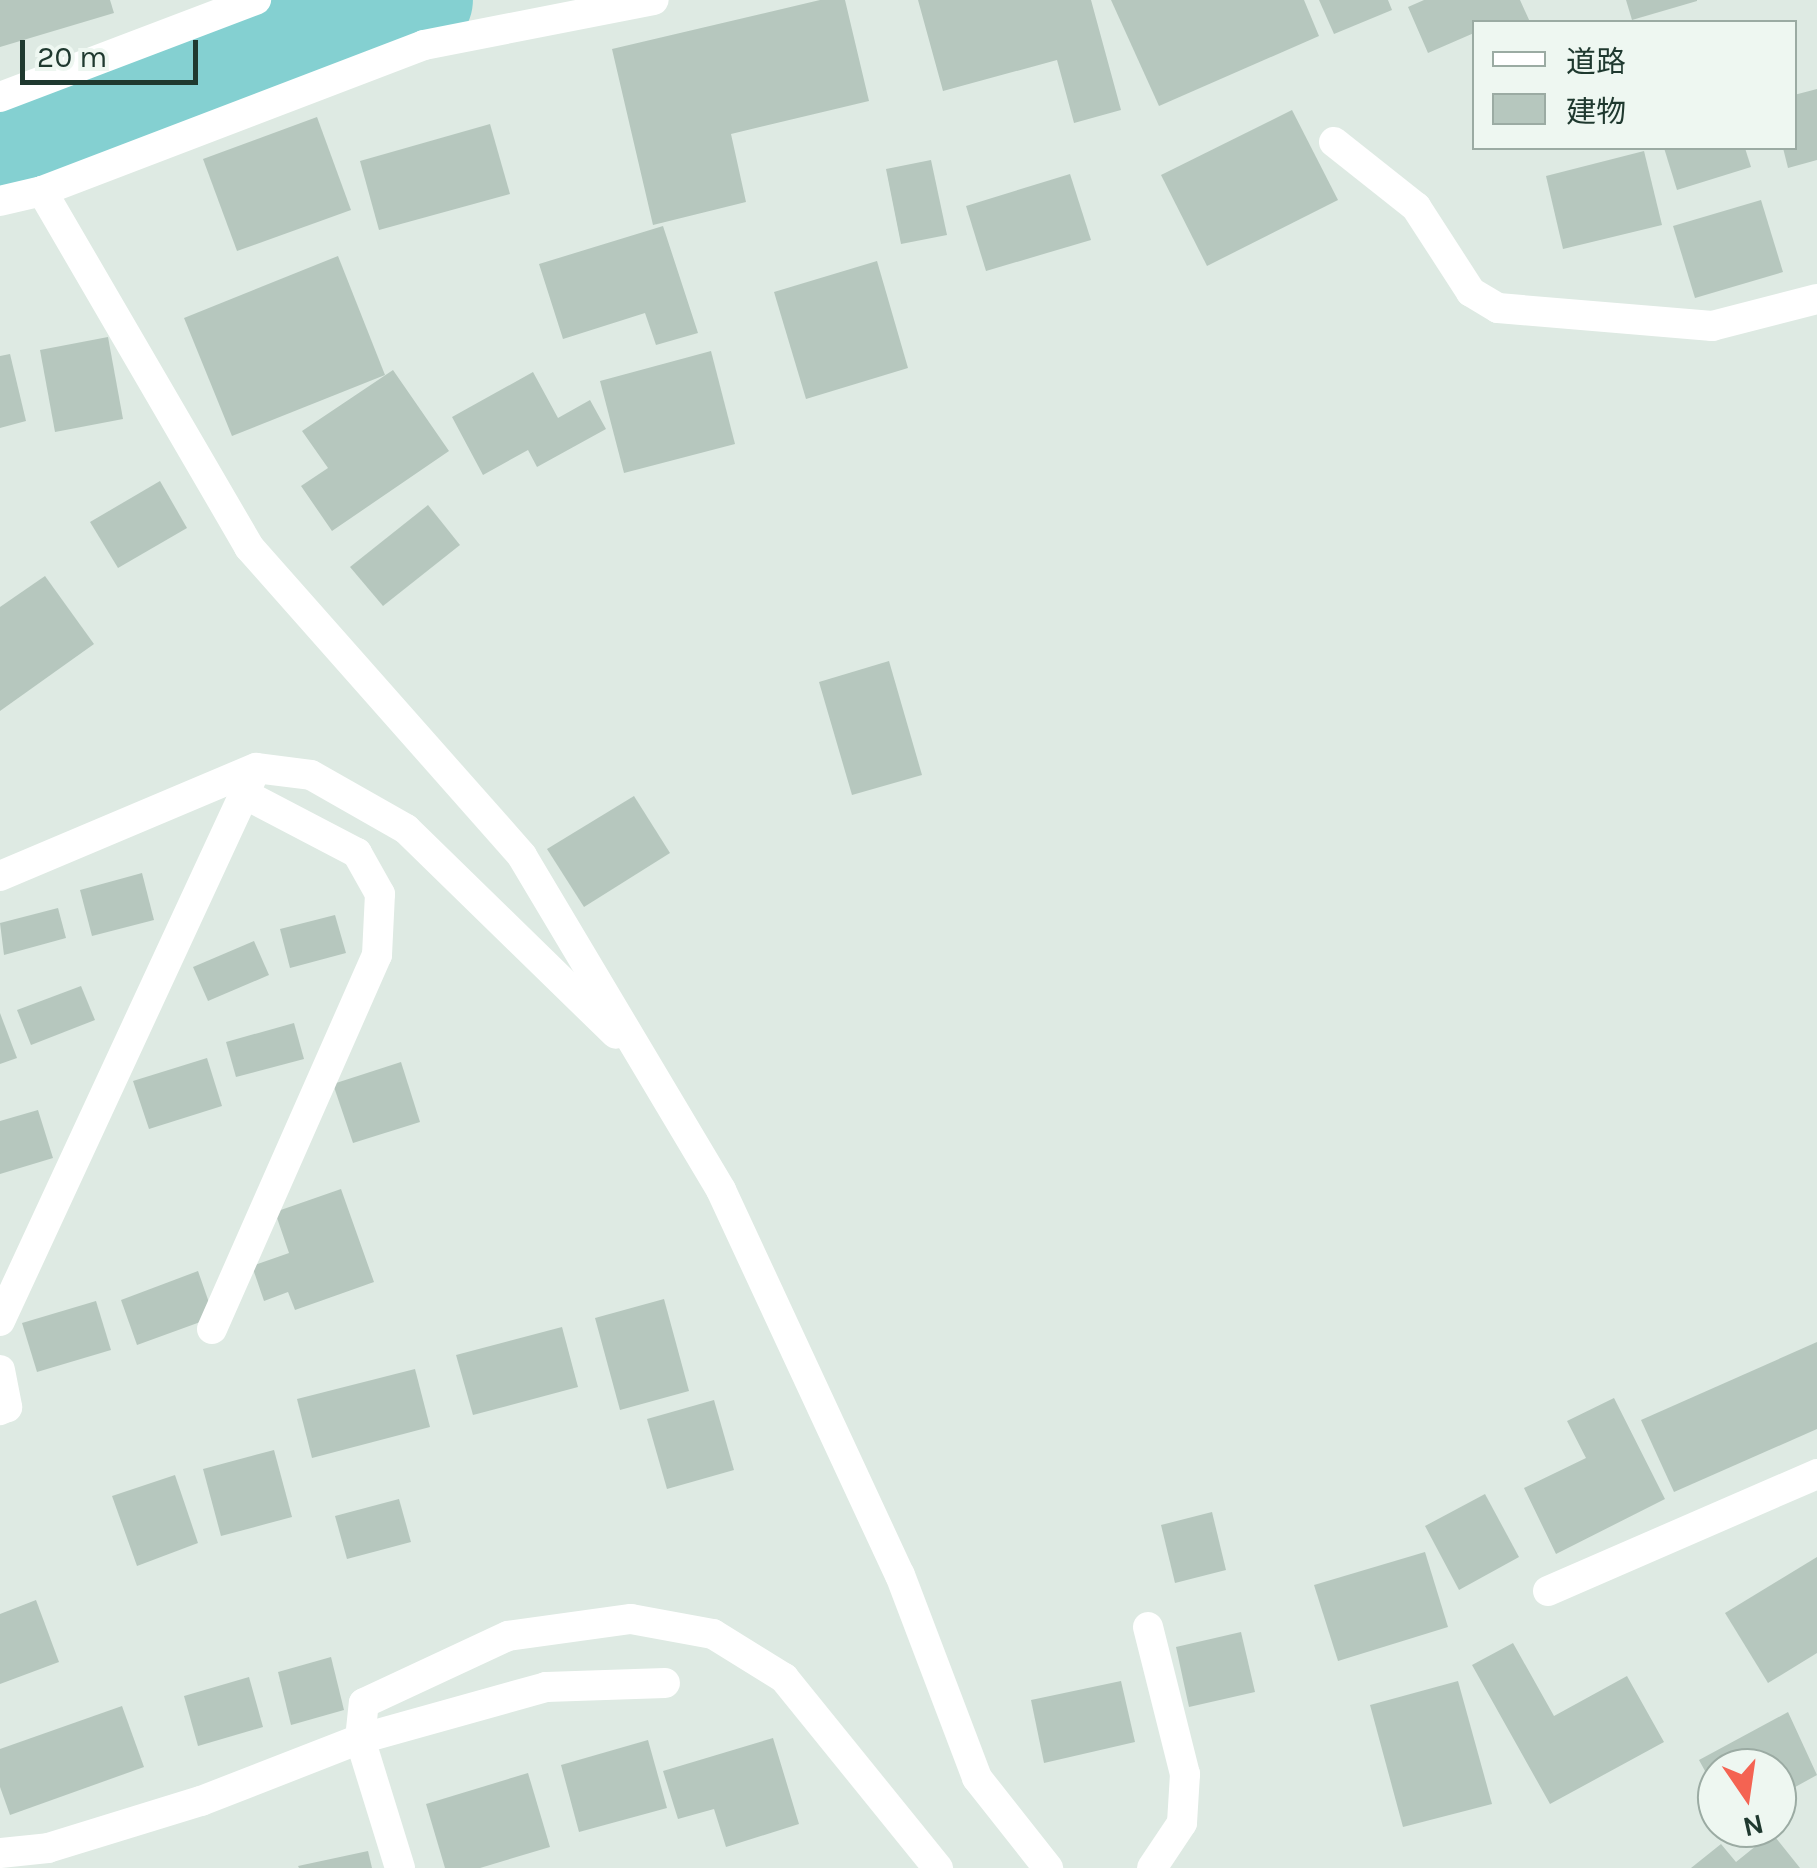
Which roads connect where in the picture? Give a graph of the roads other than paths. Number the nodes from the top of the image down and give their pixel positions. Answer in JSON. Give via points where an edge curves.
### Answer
{"nodes":[{"id":1,"x":256,"y":0,"type":"edge"},
{"id":2,"x":654,"y":0,"type":"edge"},
{"id":3,"x":0,"y":97,"type":"edge"},
{"id":4,"x":1334,"y":142,"type":"dead end"},
{"id":5,"x":42,"y":191,"type":"junction"},
{"id":6,"x":0,"y":201,"type":"edge"},
{"id":7,"x":1817,"y":299,"type":"edge"},
{"id":8,"x":250,"y":781,"type":"junction"},
{"id":9,"x":0,"y":876,"type":"edge"},
{"id":10,"x":646,"y":1064,"type":"junction"},
{"id":11,"x":0,"y":1321,"type":"edge"},
{"id":12,"x":212,"y":1329,"type":"dead end"},
{"id":13,"x":0,"y":1370,"type":"edge"},
{"id":14,"x":0,"y":1410,"type":"edge"},
{"id":15,"x":1817,"y":1474,"type":"edge"},
{"id":16,"x":1548,"y":1591,"type":"dead end"},
{"id":17,"x":1148,"y":1627,"type":"dead end"},
{"id":18,"x":665,"y":1682,"type":"dead end"},
{"id":19,"x":360,"y":1739,"type":"junction"},
{"id":20,"x":0,"y":1853,"type":"edge"},
{"id":21,"x":400,"y":1868,"type":"edge"},
{"id":22,"x":938,"y":1868,"type":"edge"},
{"id":23,"x":1046,"y":1868,"type":"edge"},
{"id":24,"x":1152,"y":1868,"type":"edge"}],
"edges":[{"from":1,"to":3,"type":"street"},
{"from":2,"to":5,"type":"street","via":[[509,23],[424,45]]},
{"from":4,"to":7,"type":"street","via":[[1416,208],[1471,292],[1498,308],[1712,326]]},
{"from":5,"to":6,"type":"street"},
{"from":5,"to":10,"type":"street","via":[[249,547],[522,856]]},
{"from":8,"to":9,"type":"street"},
{"from":8,"to":10,"type":"street","via":[[312,775],[406,830]]},
{"from":8,"to":11,"type":"street"},
{"from":8,"to":12,"type":"street","via":[[357,853],[380,894],[377,954]]},
{"from":10,"to":23,"type":"street","via":[[722,1190],[892,1557],[977,1778]]},
{"from":13,"to":14,"type":"street","via":[[7,1407]]},
{"from":15,"to":16,"type":"street"},
{"from":17,"to":24,"type":"street","via":[[1185,1774],[1182,1824]]},
{"from":18,"to":19,"type":"street","via":[[546,1687]]},
{"from":19,"to":20,"type":"street","via":[[202,1801],[48,1848]]},
{"from":19,"to":21,"type":"street"},
{"from":19,"to":22,"type":"street","via":[[364,1702],[508,1636],[631,1619],[713,1634],[784,1678]]}]}
